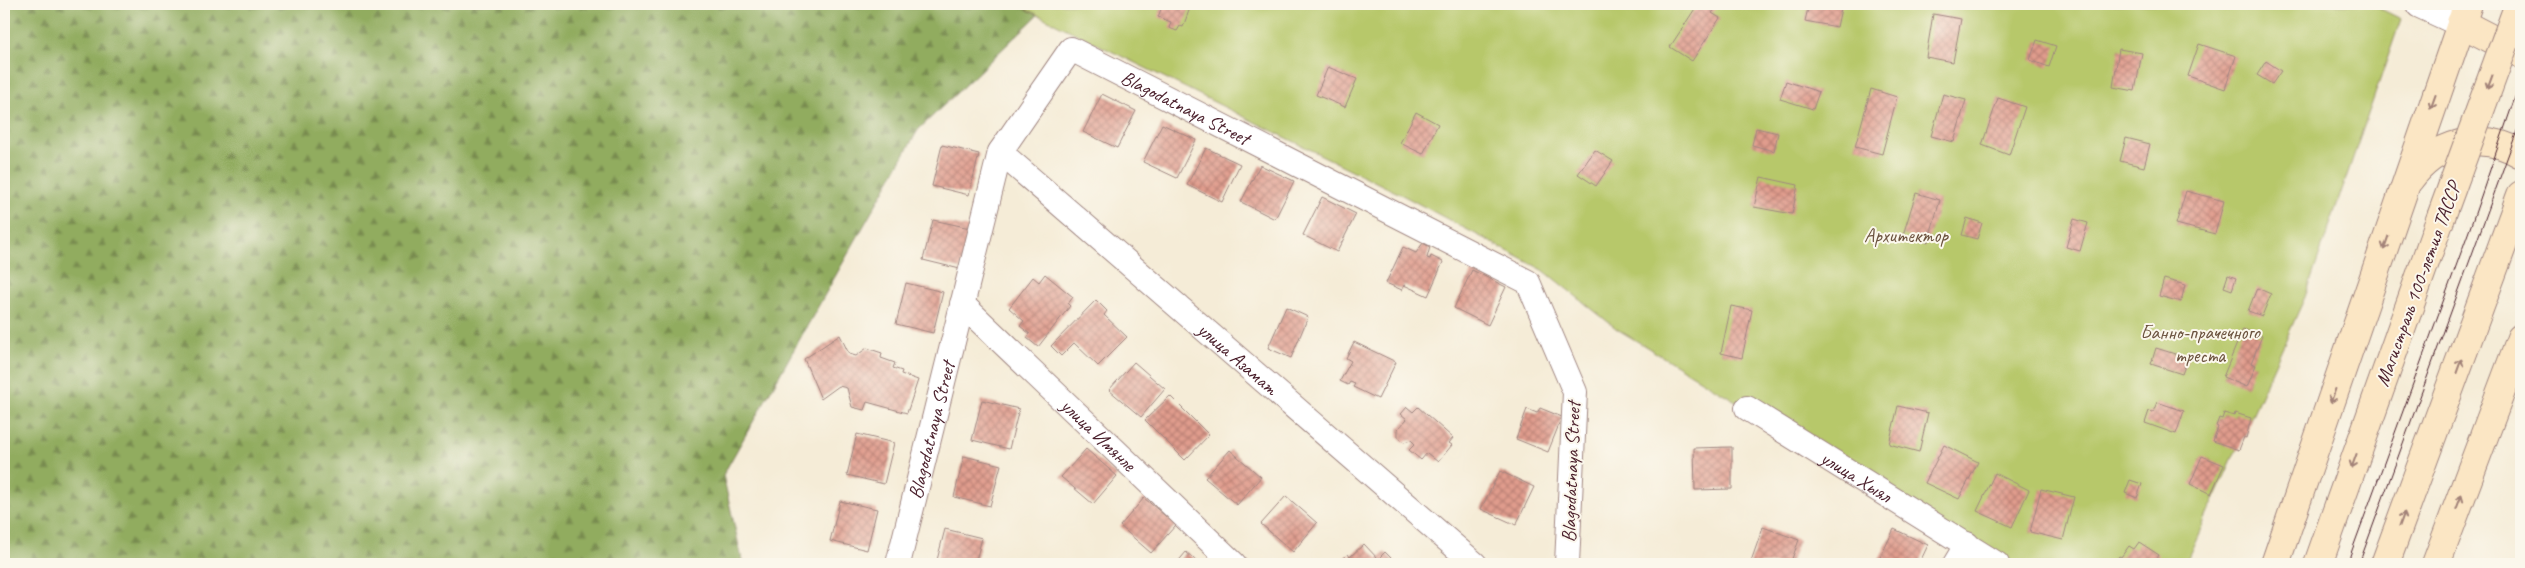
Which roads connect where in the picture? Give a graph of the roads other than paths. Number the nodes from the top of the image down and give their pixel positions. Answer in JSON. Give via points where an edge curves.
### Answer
{"nodes":[{"id":1,"x":2420,"y":4,"type":"edge"},
{"id":2,"x":2519,"y":4,"type":"edge"},
{"id":3,"x":2465,"y":14,"type":"edge"},
{"id":4,"x":2521,"y":54,"type":"edge"},
{"id":5,"x":1000,"y":152,"type":"junction"},
{"id":6,"x":2521,"y":154,"type":"edge"},
{"id":7,"x":2521,"y":195,"type":"edge"},
{"id":8,"x":2402,"y":196,"type":"junction"},
{"id":9,"x":962,"y":304,"type":"junction"},
{"id":10,"x":2521,"y":338,"type":"edge"},
{"id":11,"x":1747,"y":408,"type":"dead end"},
{"id":12,"x":1967,"y":544,"type":"junction"},
{"id":13,"x":898,"y":564,"type":"edge"},
{"id":14,"x":1234,"y":564,"type":"edge"},
{"id":15,"x":1475,"y":564,"type":"edge"},
{"id":16,"x":1568,"y":564,"type":"edge"},
{"id":17,"x":1955,"y":564,"type":"edge"},
{"id":18,"x":1997,"y":564,"type":"edge"},
{"id":19,"x":2275,"y":564,"type":"edge"},
{"id":20,"x":2318,"y":564,"type":"edge"},
{"id":21,"x":2385,"y":564,"type":"edge"},
{"id":22,"x":2436,"y":564,"type":"edge"}],
"edges":[{"from":1,"to":3,"type":"street"},
{"from":2,"to":20,"type":"main road","name":"Магистраль 100-летия ТАССР","one_way":true,"bridge":true},
{"from":3,"to":4,"type":"main road"},
{"from":3,"to":8,"type":"main road","one_way":true},
{"from":5,"to":9,"type":"street","name":"Blagodatnaya Street"},
{"from":5,"to":15,"type":"street","name":"улица Азамат"},
{"from":5,"to":16,"type":"street","name":"Blagodatnaya Street","via":[[1071,49],[1528,282],[1575,392]]},
{"from":6,"to":8,"type":"main road","via":[[2490,142],[2458,144],[2443,150],[2417,169]]},
{"from":21,"to":7,"type":"main road","one_way":true},
{"from":8,"to":19,"type":"main road","one_way":true},
{"from":9,"to":13,"type":"street","name":"Blagodatnaya Street"},
{"from":9,"to":14,"type":"street","name":"улица Имянле"},
{"from":22,"to":10,"type":"main road","one_way":true},
{"from":11,"to":12,"type":"street","name":"улица Хыял"},
{"from":12,"to":17,"type":"street"},
{"from":12,"to":18,"type":"street","name":"улица Хыял"}]}
